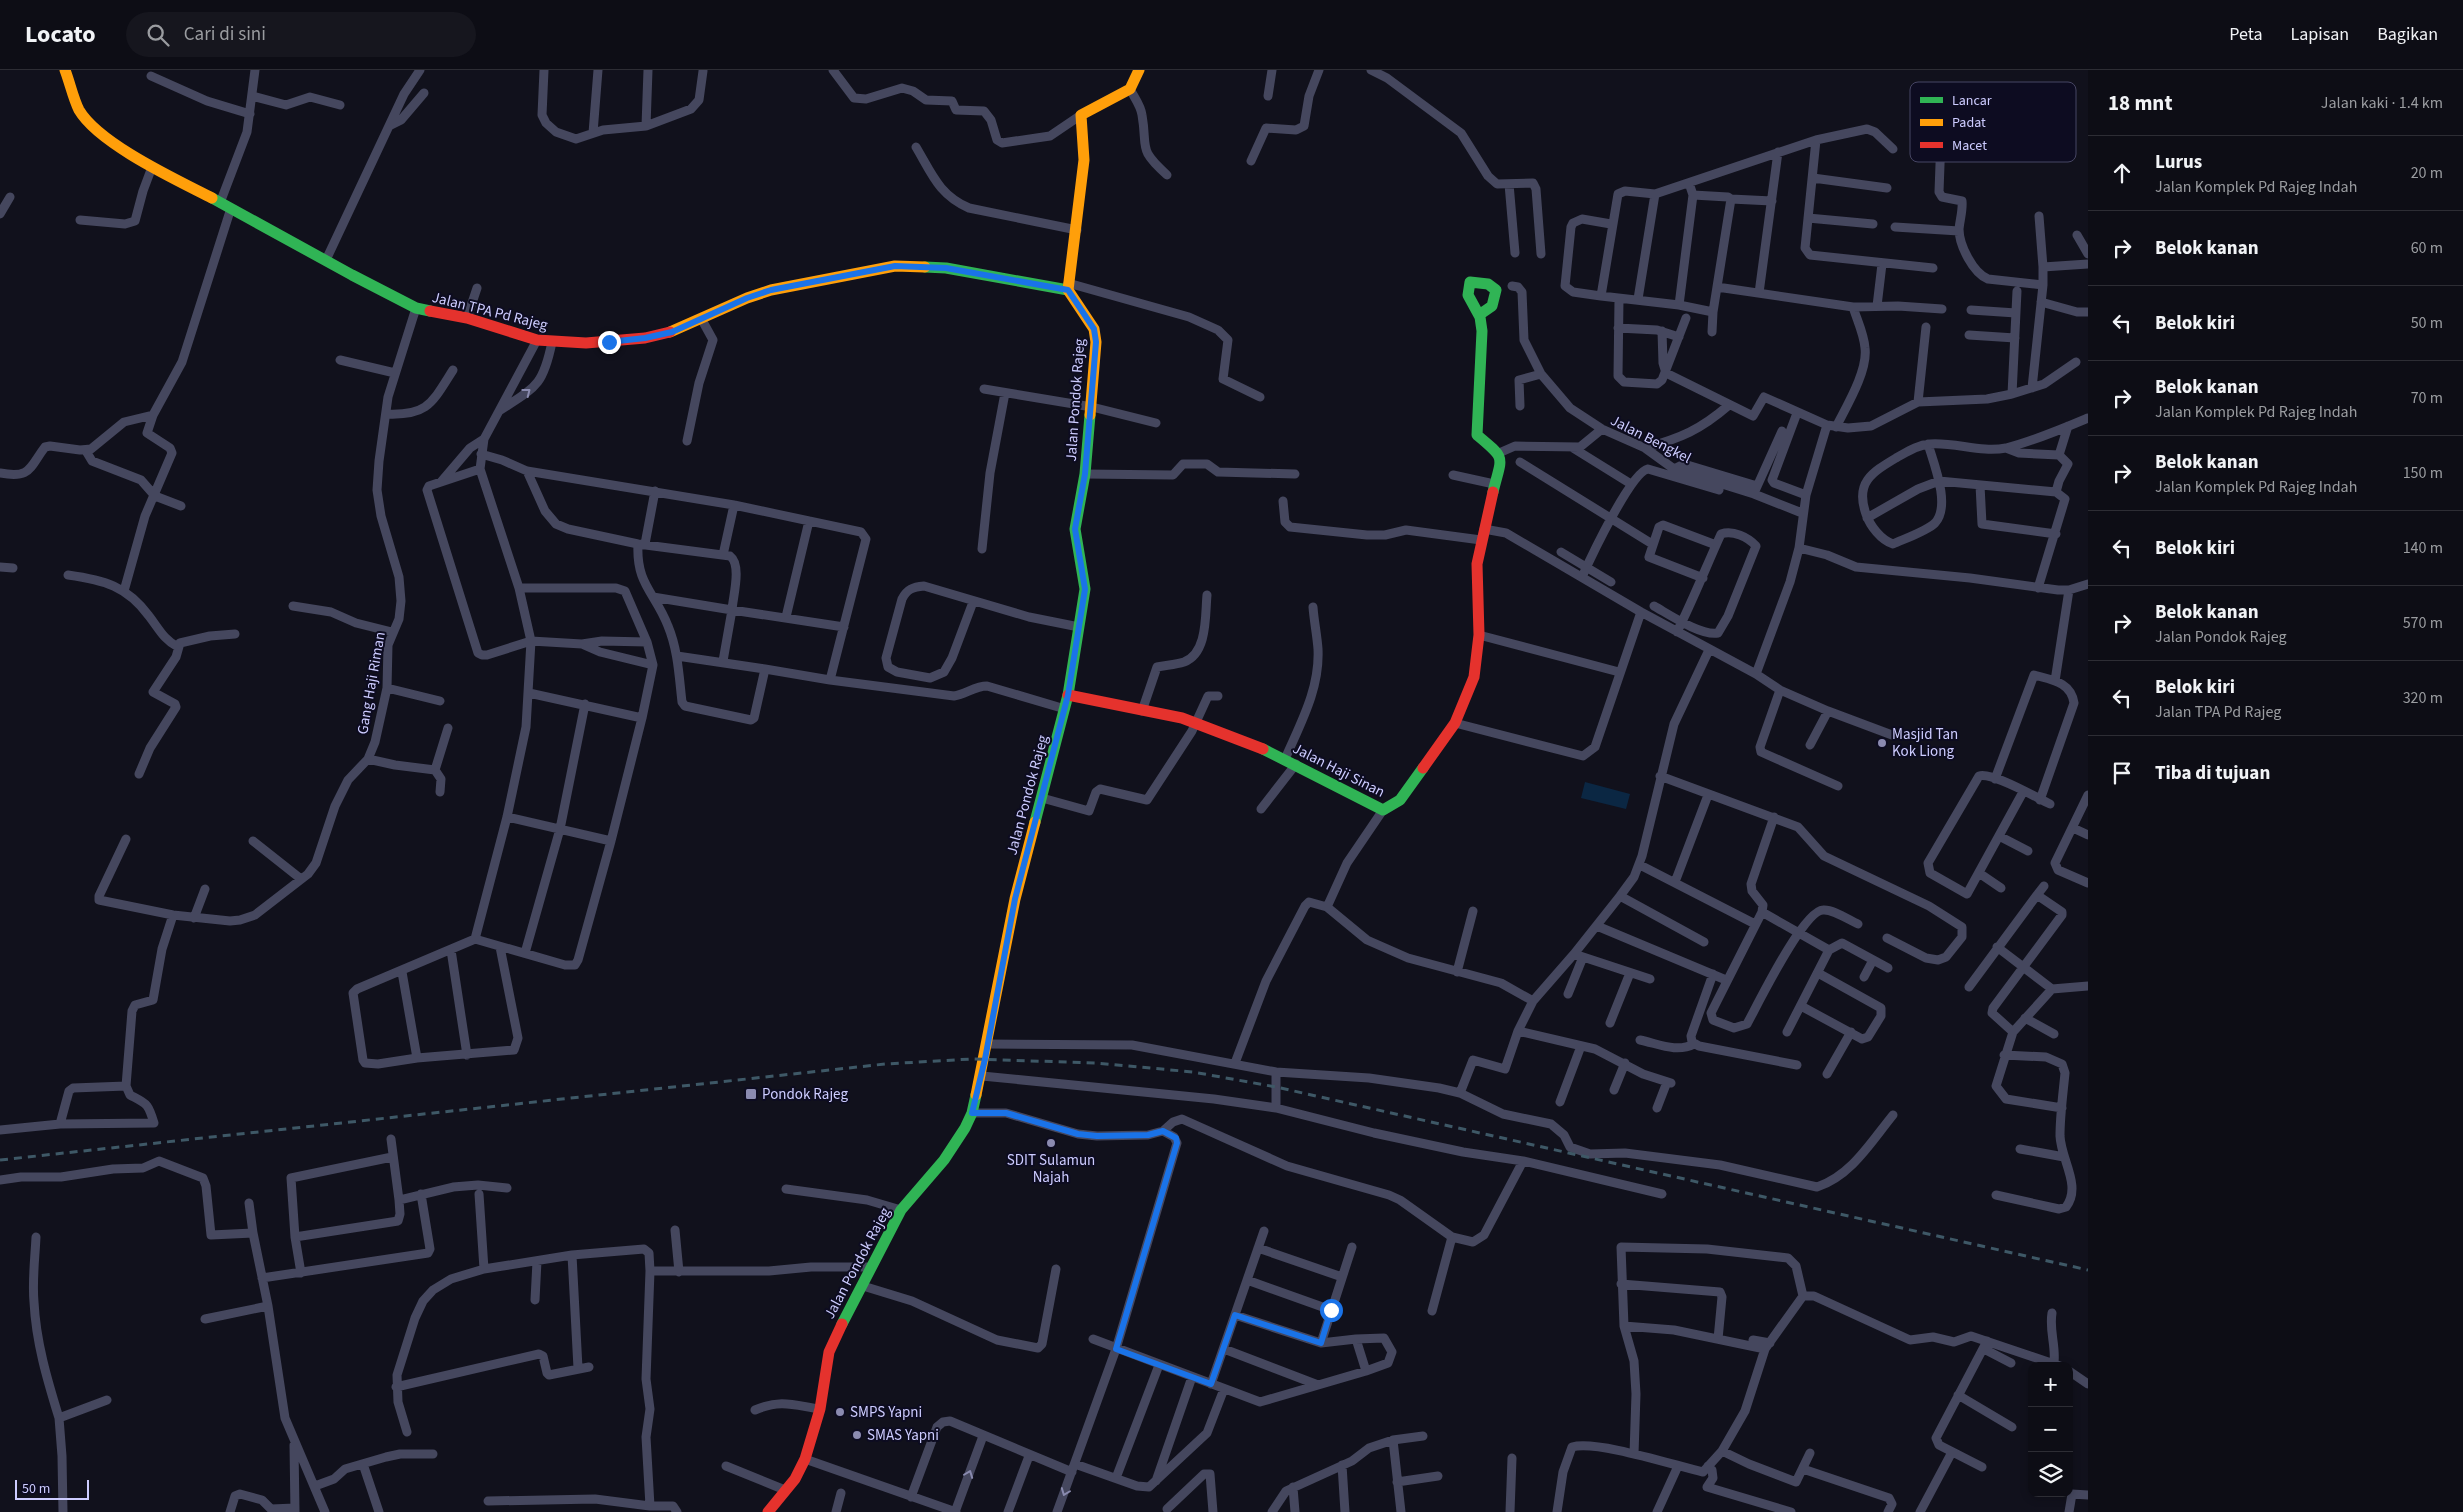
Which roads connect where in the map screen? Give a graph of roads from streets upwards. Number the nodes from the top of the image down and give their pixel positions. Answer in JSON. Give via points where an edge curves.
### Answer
{"nodes":[{"id":1,"x":65,"y":70,"type":"edge"},
{"id":2,"x":255,"y":70,"type":"edge"},
{"id":3,"x":420,"y":70,"type":"edge"},
{"id":4,"x":544,"y":70,"type":"edge"},
{"id":5,"x":598,"y":70,"type":"edge"},
{"id":6,"x":648,"y":70,"type":"edge"},
{"id":7,"x":692,"y":70,"type":"edge"},
{"id":8,"x":703,"y":70,"type":"edge"},
{"id":9,"x":833,"y":70,"type":"edge"},
{"id":10,"x":1140,"y":70,"type":"edge"},
{"id":11,"x":1272,"y":70,"type":"edge"},
{"id":12,"x":1319,"y":70,"type":"edge"},
{"id":13,"x":1371,"y":70,"type":"edge"},
{"id":14,"x":151,"y":76,"type":"dead end"},
{"id":15,"x":1130,"y":89,"type":"junction"},
{"id":16,"x":424,"y":93,"type":"dead end"},
{"id":17,"x":252,"y":96,"type":"junction"},
{"id":18,"x":1268,"y":96,"type":"dead end"},
{"id":19,"x":340,"y":105,"type":"dead end"},
{"id":20,"x":250,"y":114,"type":"junction"},
{"id":21,"x":1081,"y":115,"type":"junction"},
{"id":22,"x":389,"y":126,"type":"junction"},
{"id":23,"x":646,"y":126,"type":"junction"},
{"id":24,"x":592,"y":133,"type":"junction"},
{"id":25,"x":1816,"y":140,"type":"junction"},
{"id":26,"x":916,"y":147,"type":"dead end"},
{"id":27,"x":1893,"y":149,"type":"dead end"},
{"id":28,"x":1778,"y":152,"type":"junction"},
{"id":29,"x":1251,"y":161,"type":"dead end"},
{"id":30,"x":1940,"y":162,"type":"edge"},
{"id":31,"x":152,"y":167,"type":"junction"},
{"id":32,"x":1167,"y":175,"type":"dead end"},
{"id":33,"x":1813,"y":178,"type":"junction"},
{"id":34,"x":1689,"y":183,"type":"junction"},
{"id":35,"x":1509,"y":184,"type":"junction"},
{"id":36,"x":1887,"y":188,"type":"dead end"},
{"id":37,"x":1655,"y":194,"type":"junction"},
{"id":38,"x":1693,"y":195,"type":"junction"},
{"id":39,"x":10,"y":197,"type":"dead end"},
{"id":40,"x":1730,"y":199,"type":"junction"},
{"id":41,"x":1772,"y":201,"type":"junction"},
{"id":42,"x":225,"y":206,"type":"junction"},
{"id":43,"x":0,"y":214,"type":"edge"},
{"id":44,"x":2040,"y":216,"type":"dead end"},
{"id":45,"x":1808,"y":218,"type":"junction"},
{"id":46,"x":80,"y":220,"type":"dead end"},
{"id":47,"x":1611,"y":224,"type":"junction"},
{"id":48,"x":1872,"y":224,"type":"dead end"},
{"id":49,"x":1895,"y":227,"type":"dead end"},
{"id":50,"x":1077,"y":230,"type":"junction"},
{"id":51,"x":1959,"y":231,"type":"junction"},
{"id":52,"x":2077,"y":235,"type":"dead end"},
{"id":53,"x":1515,"y":253,"type":"dead end"},
{"id":54,"x":1541,"y":254,"type":"dead end"},
{"id":55,"x":2088,"y":254,"type":"edge"},
{"id":56,"x":326,"y":260,"type":"junction"},
{"id":57,"x":1882,"y":264,"type":"junction"},
{"id":58,"x":2088,"y":264,"type":"edge"},
{"id":59,"x":2043,"y":267,"type":"junction"},
{"id":60,"x":1933,"y":268,"type":"dead end"},
{"id":61,"x":1068,"y":286,"type":"junction"},
{"id":62,"x":1512,"y":286,"type":"dead end"},
{"id":63,"x":2043,"y":286,"type":"junction"},
{"id":64,"x":1717,"y":287,"type":"junction"},
{"id":65,"x":477,"y":288,"type":"dead end"},
{"id":66,"x":2018,"y":291,"type":"dead end"},
{"id":67,"x":1759,"y":293,"type":"junction"},
{"id":68,"x":1601,"y":296,"type":"junction"},
{"id":69,"x":1619,"y":299,"type":"dead end"},
{"id":70,"x":1638,"y":299,"type":"junction"},
{"id":71,"x":2041,"y":302,"type":"junction"},
{"id":72,"x":1679,"y":304,"type":"junction"},
{"id":73,"x":1877,"y":306,"type":"junction"},
{"id":74,"x":1853,"y":307,"type":"junction"},
{"id":75,"x":416,"y":308,"type":"junction"},
{"id":76,"x":1942,"y":309,"type":"dead end"},
{"id":77,"x":1971,"y":310,"type":"dead end"},
{"id":78,"x":1713,"y":312,"type":"junction"},
{"id":79,"x":2088,"y":312,"type":"edge"},
{"id":80,"x":2016,"y":313,"type":"junction"},
{"id":81,"x":1479,"y":315,"type":"dead end"},
{"id":82,"x":467,"y":318,"type":"junction"},
{"id":83,"x":1686,"y":318,"type":"dead end"},
{"id":84,"x":702,"y":320,"type":"junction"},
{"id":85,"x":1926,"y":327,"type":"dead end"},
{"id":86,"x":1618,"y":328,"type":"junction"},
{"id":87,"x":1662,"y":331,"type":"junction"},
{"id":88,"x":1712,"y":332,"type":"dead end"},
{"id":89,"x":1969,"y":335,"type":"dead end"},
{"id":90,"x":1679,"y":337,"type":"junction"},
{"id":91,"x":2014,"y":338,"type":"junction"},
{"id":92,"x":537,"y":340,"type":"junction"},
{"id":93,"x":552,"y":342,"type":"junction"},
{"id":94,"x":340,"y":360,"type":"dead end"},
{"id":95,"x":2076,"y":362,"type":"dead end"},
{"id":96,"x":453,"y":370,"type":"dead end"},
{"id":97,"x":395,"y":373,"type":"junction"},
{"id":98,"x":1666,"y":373,"type":"junction"},
{"id":99,"x":1541,"y":374,"type":"junction"},
{"id":100,"x":2032,"y":388,"type":"junction"},
{"id":101,"x":984,"y":389,"type":"dead end"},
{"id":102,"x":1005,"y":392,"type":"junction"},
{"id":103,"x":2012,"y":394,"type":"junction"},
{"id":104,"x":1260,"y":397,"type":"dead end"},
{"id":105,"x":1918,"y":402,"type":"junction"},
{"id":106,"x":1729,"y":405,"type":"junction"},
{"id":107,"x":1520,"y":406,"type":"dead end"},
{"id":108,"x":1092,"y":407,"type":"junction"},
{"id":109,"x":497,"y":413,"type":"junction"},
{"id":110,"x":1797,"y":413,"type":"junction"},
{"id":111,"x":153,"y":414,"type":"junction"},
{"id":112,"x":386,"y":414,"type":"junction"},
{"id":113,"x":2088,"y":418,"type":"edge"},
{"id":114,"x":1156,"y":423,"type":"dead end"},
{"id":115,"x":1832,"y":426,"type":"junction"},
{"id":116,"x":2068,"y":426,"type":"junction"},
{"id":117,"x":1602,"y":429,"type":"junction"},
{"id":118,"x":1782,"y":431,"type":"dead end"},
{"id":119,"x":484,"y":439,"type":"junction"},
{"id":120,"x":687,"y":441,"type":"dead end"},
{"id":121,"x":1928,"y":444,"type":"junction"},
{"id":122,"x":1573,"y":448,"type":"dead end"},
{"id":123,"x":1645,"y":448,"type":"junction"},
{"id":124,"x":2006,"y":448,"type":"junction"},
{"id":125,"x":86,"y":451,"type":"junction"},
{"id":126,"x":1498,"y":453,"type":"junction"},
{"id":127,"x":481,"y":454,"type":"junction"},
{"id":128,"x":2059,"y":455,"type":"junction"},
{"id":129,"x":1520,"y":462,"type":"dead end"},
{"id":130,"x":480,"y":469,"type":"junction"},
{"id":131,"x":528,"y":471,"type":"junction"},
{"id":132,"x":0,"y":473,"type":"edge"},
{"id":133,"x":1085,"y":474,"type":"junction"},
{"id":134,"x":1294,"y":474,"type":"dead end"},
{"id":135,"x":1453,"y":475,"type":"dead end"},
{"id":136,"x":1939,"y":481,"type":"junction"},
{"id":137,"x":441,"y":482,"type":"junction"},
{"id":138,"x":1494,"y":484,"type":"junction"},
{"id":139,"x":1631,"y":484,"type":"junction"},
{"id":140,"x":1980,"y":485,"type":"junction"},
{"id":141,"x":1719,"y":490,"type":"dead end"},
{"id":142,"x":1755,"y":490,"type":"junction"},
{"id":143,"x":655,"y":491,"type":"junction"},
{"id":144,"x":2056,"y":492,"type":"junction"},
{"id":145,"x":1806,"y":495,"type":"junction"},
{"id":146,"x":155,"y":496,"type":"junction"},
{"id":147,"x":1284,"y":501,"type":"dead end"},
{"id":148,"x":734,"y":505,"type":"junction"},
{"id":149,"x":181,"y":506,"type":"dead end"},
{"id":150,"x":1802,"y":512,"type":"junction"},
{"id":151,"x":1867,"y":518,"type":"junction"},
{"id":152,"x":809,"y":520,"type":"junction"},
{"id":153,"x":1611,"y":520,"type":"junction"},
{"id":154,"x":1482,"y":534,"type":"junction"},
{"id":155,"x":2056,"y":534,"type":"junction"},
{"id":156,"x":1648,"y":542,"type":"dead end"},
{"id":157,"x":641,"y":544,"type":"junction"},
{"id":158,"x":1716,"y":545,"type":"junction"},
{"id":159,"x":1798,"y":548,"type":"junction"},
{"id":160,"x":982,"y":549,"type":"dead end"},
{"id":161,"x":1561,"y":552,"type":"dead end"},
{"id":162,"x":723,"y":555,"type":"junction"},
{"id":163,"x":0,"y":567,"type":"edge"},
{"id":164,"x":13,"y":568,"type":"dead end"},
{"id":165,"x":1584,"y":573,"type":"junction"},
{"id":166,"x":68,"y":575,"type":"dead end"},
{"id":167,"x":1703,"y":578,"type":"junction"},
{"id":168,"x":1611,"y":582,"type":"dead end"},
{"id":169,"x":2088,"y":584,"type":"edge"},
{"id":170,"x":519,"y":588,"type":"junction"},
{"id":171,"x":2038,"y":588,"type":"junction"},
{"id":172,"x":2069,"y":590,"type":"junction"},
{"id":173,"x":124,"y":591,"type":"junction"},
{"id":174,"x":1207,"y":595,"type":"dead end"},
{"id":175,"x":653,"y":597,"type":"junction"},
{"id":176,"x":973,"y":602,"type":"junction"},
{"id":177,"x":293,"y":606,"type":"dead end"},
{"id":178,"x":1654,"y":606,"type":"dead end"},
{"id":179,"x":1313,"y":607,"type":"dead end"},
{"id":180,"x":732,"y":610,"type":"junction"},
{"id":181,"x":1641,"y":612,"type":"junction"},
{"id":182,"x":786,"y":616,"type":"junction"},
{"id":183,"x":1682,"y":622,"type":"junction"},
{"id":184,"x":844,"y":627,"type":"junction"},
{"id":185,"x":1079,"y":627,"type":"junction"},
{"id":186,"x":392,"y":632,"type":"junction"},
{"id":187,"x":1677,"y":632,"type":"junction"},
{"id":188,"x":236,"y":634,"type":"dead end"},
{"id":189,"x":1480,"y":635,"type":"junction"},
{"id":190,"x":531,"y":641,"type":"junction"},
{"id":191,"x":647,"y":642,"type":"junction"},
{"id":192,"x":582,"y":644,"type":"junction"},
{"id":193,"x":178,"y":647,"type":"junction"},
{"id":194,"x":1708,"y":650,"type":"junction"},
{"id":195,"x":677,"y":656,"type":"junction"},
{"id":196,"x":723,"y":661,"type":"junction"},
{"id":197,"x":653,"y":665,"type":"junction"},
{"id":198,"x":765,"y":669,"type":"junction"},
{"id":199,"x":1619,"y":672,"type":"junction"},
{"id":200,"x":1756,"y":674,"type":"junction"},
{"id":201,"x":830,"y":680,"type":"junction"},
{"id":202,"x":2055,"y":681,"type":"junction"},
{"id":203,"x":387,"y":688,"type":"junction"},
{"id":204,"x":1780,"y":690,"type":"junction"},
{"id":205,"x":529,"y":693,"type":"junction"},
{"id":206,"x":1068,"y":695,"type":"junction"},
{"id":207,"x":1218,"y":696,"type":"dead end"},
{"id":208,"x":440,"y":701,"type":"dead end"},
{"id":209,"x":585,"y":704,"type":"junction"},
{"id":210,"x":1065,"y":709,"type":"junction"},
{"id":211,"x":1142,"y":711,"type":"junction"},
{"id":212,"x":1828,"y":711,"type":"junction"},
{"id":213,"x":642,"y":718,"type":"junction"},
{"id":214,"x":1195,"y":722,"type":"junction"},
{"id":215,"x":1454,"y":724,"type":"junction"},
{"id":216,"x":448,"y":728,"type":"dead end"},
{"id":217,"x":1892,"y":734,"type":"dead end"},
{"id":218,"x":1810,"y":745,"type":"dead end"},
{"id":219,"x":368,"y":759,"type":"junction"},
{"id":220,"x":1285,"y":759,"type":"junction"},
{"id":221,"x":1296,"y":764,"type":"junction"},
{"id":222,"x":434,"y":770,"type":"junction"},
{"id":223,"x":139,"y":774,"type":"dead end"},
{"id":224,"x":1660,"y":776,"type":"junction"},
{"id":225,"x":1996,"y":779,"type":"junction"},
{"id":226,"x":1838,"y":786,"type":"dead end"},
{"id":227,"x":440,"y":792,"type":"dead end"},
{"id":228,"x":2023,"y":792,"type":"junction"},
{"id":229,"x":1708,"y":796,"type":"junction"},
{"id":230,"x":2088,"y":796,"type":"edge"},
{"id":231,"x":1042,"y":798,"type":"junction"},
{"id":232,"x":2040,"y":800,"type":"junction"},
{"id":233,"x":2050,"y":804,"type":"dead end"},
{"id":234,"x":1261,"y":809,"type":"dead end"},
{"id":235,"x":1383,"y":810,"type":"junction"},
{"id":236,"x":507,"y":817,"type":"junction"},
{"id":237,"x":1774,"y":817,"type":"junction"},
{"id":238,"x":2073,"y":828,"type":"junction"},
{"id":239,"x":560,"y":829,"type":"junction"},
{"id":240,"x":2088,"y":835,"type":"edge"},
{"id":241,"x":1999,"y":836,"type":"junction"},
{"id":242,"x":126,"y":839,"type":"dead end"},
{"id":243,"x":253,"y":841,"type":"dead end"},
{"id":244,"x":611,"y":841,"type":"junction"},
{"id":245,"x":2028,"y":851,"type":"dead end"},
{"id":246,"x":1640,"y":865,"type":"junction"},
{"id":247,"x":1979,"y":873,"type":"junction"},
{"id":248,"x":301,"y":879,"type":"junction"},
{"id":249,"x":1675,"y":882,"type":"junction"},
{"id":250,"x":2088,"y":884,"type":"edge"},
{"id":251,"x":2044,"y":886,"type":"dead end"},
{"id":252,"x":2000,"y":888,"type":"dead end"},
{"id":253,"x":205,"y":889,"type":"dead end"},
{"id":254,"x":2037,"y":895,"type":"junction"},
{"id":255,"x":1620,"y":896,"type":"junction"},
{"id":256,"x":1327,"y":907,"type":"junction"},
{"id":257,"x":1473,"y":911,"type":"dead end"},
{"id":258,"x":1762,"y":912,"type":"junction"},
{"id":259,"x":172,"y":915,"type":"junction"},
{"id":260,"x":194,"y":918,"type":"junction"},
{"id":261,"x":1755,"y":924,"type":"junction"},
{"id":262,"x":1858,"y":924,"type":"dead end"},
{"id":263,"x":1597,"y":926,"type":"junction"},
{"id":264,"x":1798,"y":931,"type":"junction"},
{"id":265,"x":1887,"y":938,"type":"dead end"},
{"id":266,"x":475,"y":939,"type":"junction"},
{"id":267,"x":1704,"y":942,"type":"dead end"},
{"id":268,"x":500,"y":947,"type":"junction"},
{"id":269,"x":1997,"y":947,"type":"junction"},
{"id":270,"x":451,"y":950,"type":"junction"},
{"id":271,"x":1829,"y":950,"type":"junction"},
{"id":272,"x":525,"y":953,"type":"junction"},
{"id":273,"x":1579,"y":955,"type":"junction"},
{"id":274,"x":1873,"y":960,"type":"junction"},
{"id":275,"x":1888,"y":968,"type":"dead end"},
{"id":276,"x":2025,"y":968,"type":"junction"},
{"id":277,"x":402,"y":972,"type":"junction"},
{"id":278,"x":1457,"y":972,"type":"junction"},
{"id":279,"x":1630,"y":973,"type":"junction"},
{"id":280,"x":1818,"y":973,"type":"junction"},
{"id":281,"x":1713,"y":974,"type":"junction"},
{"id":282,"x":1864,"y":977,"type":"dead end"},
{"id":283,"x":1650,"y":979,"type":"dead end"},
{"id":284,"x":1726,"y":980,"type":"junction"},
{"id":285,"x":1969,"y":986,"type":"dead end"},
{"id":286,"x":2088,"y":986,"type":"edge"},
{"id":287,"x":2052,"y":989,"type":"junction"},
{"id":288,"x":1568,"y":994,"type":"dead end"},
{"id":289,"x":1533,"y":1001,"type":"junction"},
{"id":290,"x":1801,"y":1006,"type":"junction"},
{"id":291,"x":2025,"y":1018,"type":"junction"},
{"id":292,"x":1610,"y":1023,"type":"dead end"},
{"id":293,"x":1518,"y":1031,"type":"junction"},
{"id":294,"x":1787,"y":1032,"type":"dead end"},
{"id":295,"x":1850,"y":1032,"type":"junction"},
{"id":296,"x":2013,"y":1032,"type":"junction"},
{"id":297,"x":2054,"y":1034,"type":"dead end"},
{"id":298,"x":1640,"y":1040,"type":"dead end"},
{"id":299,"x":988,"y":1044,"type":"junction"},
{"id":300,"x":1694,"y":1044,"type":"junction"},
{"id":301,"x":1581,"y":1046,"type":"junction"},
{"id":302,"x":2004,"y":1055,"type":"junction"},
{"id":303,"x":467,"y":1056,"type":"junction"},
{"id":304,"x":417,"y":1058,"type":"junction"},
{"id":305,"x":1235,"y":1063,"type":"junction"},
{"id":306,"x":1625,"y":1063,"type":"junction"},
{"id":307,"x":1797,"y":1065,"type":"dead end"},
{"id":308,"x":1276,"y":1072,"type":"junction"},
{"id":309,"x":1827,"y":1074,"type":"dead end"},
{"id":310,"x":982,"y":1076,"type":"junction"},
{"id":311,"x":126,"y":1086,"type":"junction"},
{"id":312,"x":1614,"y":1090,"type":"dead end"},
{"id":313,"x":1460,"y":1093,"type":"junction"},
{"id":314,"x":1560,"y":1102,"type":"dead end"},
{"id":315,"x":1276,"y":1108,"type":"junction"},
{"id":316,"x":1658,"y":1108,"type":"dead end"},
{"id":317,"x":2062,"y":1108,"type":"junction"},
{"id":318,"x":972,"y":1113,"type":"junction"},
{"id":319,"x":1893,"y":1115,"type":"dead end"},
{"id":320,"x":60,"y":1124,"type":"junction"},
{"id":321,"x":0,"y":1130,"type":"edge"},
{"id":322,"x":1163,"y":1131,"type":"junction"},
{"id":323,"x":391,"y":1139,"type":"dead end"},
{"id":324,"x":2020,"y":1149,"type":"dead end"},
{"id":325,"x":2064,"y":1156,"type":"junction"},
{"id":326,"x":392,"y":1157,"type":"junction"},
{"id":327,"x":1524,"y":1161,"type":"junction"},
{"id":328,"x":0,"y":1180,"type":"edge"},
{"id":329,"x":507,"y":1188,"type":"dead end"},
{"id":330,"x":786,"y":1189,"type":"dead end"},
{"id":331,"x":421,"y":1194,"type":"junction"},
{"id":332,"x":478,"y":1194,"type":"dead end"},
{"id":333,"x":1662,"y":1194,"type":"dead end"},
{"id":334,"x":1996,"y":1196,"type":"dead end"},
{"id":335,"x":399,"y":1200,"type":"junction"},
{"id":336,"x":249,"y":1203,"type":"dead end"},
{"id":337,"x":901,"y":1210,"type":"junction"},
{"id":338,"x":675,"y":1230,"type":"dead end"},
{"id":339,"x":1264,"y":1231,"type":"dead end"},
{"id":340,"x":253,"y":1233,"type":"junction"},
{"id":341,"x":36,"y":1237,"type":"dead end"},
{"id":342,"x":295,"y":1237,"type":"junction"},
{"id":343,"x":1452,"y":1237,"type":"junction"},
{"id":344,"x":1352,"y":1246,"type":"dead end"},
{"id":345,"x":1258,"y":1248,"type":"junction"},
{"id":346,"x":572,"y":1255,"type":"junction"},
{"id":347,"x":537,"y":1262,"type":"junction"},
{"id":348,"x":872,"y":1267,"type":"junction"},
{"id":349,"x":1056,"y":1269,"type":"dead end"},
{"id":350,"x":484,"y":1270,"type":"junction"},
{"id":351,"x":650,"y":1271,"type":"junction"},
{"id":352,"x":679,"y":1272,"type":"junction"},
{"id":353,"x":301,"y":1273,"type":"junction"},
{"id":354,"x":1342,"y":1277,"type":"junction"},
{"id":355,"x":262,"y":1278,"type":"junction"},
{"id":356,"x":1247,"y":1280,"type":"junction"},
{"id":357,"x":1621,"y":1284,"type":"junction"},
{"id":358,"x":864,"y":1286,"type":"junction"},
{"id":359,"x":1803,"y":1296,"type":"junction"},
{"id":360,"x":535,"y":1300,"type":"dead end"},
{"id":361,"x":268,"y":1306,"type":"junction"},
{"id":362,"x":1331,"y":1310,"type":"junction"},
{"id":363,"x":1432,"y":1310,"type":"dead end"},
{"id":364,"x":2052,"y":1313,"type":"dead end"},
{"id":365,"x":1235,"y":1315,"type":"junction"},
{"id":366,"x":205,"y":1319,"type":"dead end"},
{"id":367,"x":1624,"y":1326,"type":"junction"},
{"id":368,"x":1093,"y":1339,"type":"dead end"},
{"id":369,"x":1356,"y":1339,"type":"junction"},
{"id":370,"x":1718,"y":1339,"type":"junction"},
{"id":371,"x":1753,"y":1340,"type":"dead end"},
{"id":372,"x":1321,"y":1343,"type":"junction"},
{"id":373,"x":1986,"y":1345,"type":"junction"},
{"id":374,"x":1767,"y":1346,"type":"junction"},
{"id":375,"x":1116,"y":1349,"type":"junction"},
{"id":376,"x":1224,"y":1349,"type":"junction"},
{"id":377,"x":2050,"y":1362,"type":"edge"},
{"id":378,"x":2057,"y":1362,"type":"edge"},
{"id":379,"x":2011,"y":1363,"type":"dead end"},
{"id":380,"x":1159,"y":1365,"type":"junction"},
{"id":381,"x":589,"y":1367,"type":"dead end"},
{"id":382,"x":578,"y":1368,"type":"junction"},
{"id":383,"x":1366,"y":1371,"type":"junction"},
{"id":384,"x":2073,"y":1374,"type":"edge"},
{"id":385,"x":1192,"y":1377,"type":"junction"},
{"id":386,"x":1211,"y":1384,"type":"junction"},
{"id":387,"x":2088,"y":1384,"type":"edge"},
{"id":388,"x":1318,"y":1385,"type":"junction"},
{"id":389,"x":396,"y":1387,"type":"junction"},
{"id":390,"x":1224,"y":1390,"type":"junction"},
{"id":391,"x":1958,"y":1394,"type":"junction"},
{"id":392,"x":107,"y":1400,"type":"dead end"},
{"id":393,"x":820,"y":1409,"type":"junction"},
{"id":394,"x":755,"y":1410,"type":"dead end"},
{"id":395,"x":59,"y":1418,"type":"junction"},
{"id":396,"x":2012,"y":1427,"type":"dead end"},
{"id":397,"x":407,"y":1432,"type":"dead end"},
{"id":398,"x":984,"y":1436,"type":"junction"},
{"id":399,"x":1423,"y":1436,"type":"dead end"},
{"id":400,"x":294,"y":1439,"type":"junction"},
{"id":401,"x":1393,"y":1440,"type":"junction"},
{"id":402,"x":1722,"y":1451,"type":"junction"},
{"id":403,"x":1952,"y":1452,"type":"junction"},
{"id":404,"x":1810,"y":1453,"type":"dead end"},
{"id":405,"x":433,"y":1454,"type":"dead end"},
{"id":406,"x":1634,"y":1454,"type":"junction"},
{"id":407,"x":1029,"y":1456,"type":"junction"},
{"id":408,"x":806,"y":1458,"type":"junction"},
{"id":409,"x":1512,"y":1458,"type":"dead end"},
{"id":410,"x":363,"y":1464,"type":"junction"},
{"id":411,"x":1342,"y":1465,"type":"junction"},
{"id":412,"x":726,"y":1466,"type":"dead end"},
{"id":413,"x":1678,"y":1466,"type":"junction"},
{"id":414,"x":1708,"y":1466,"type":"junction"},
{"id":415,"x":1982,"y":1467,"type":"dead end"},
{"id":416,"x":1074,"y":1468,"type":"junction"},
{"id":417,"x":1803,"y":1469,"type":"junction"},
{"id":418,"x":1438,"y":1476,"type":"dead end"},
{"id":419,"x":1116,"y":1478,"type":"junction"},
{"id":420,"x":1397,"y":1482,"type":"junction"},
{"id":421,"x":1155,"y":1483,"type":"junction"},
{"id":422,"x":315,"y":1486,"type":"junction"},
{"id":423,"x":1293,"y":1487,"type":"junction"},
{"id":424,"x":785,"y":1490,"type":"junction"},
{"id":425,"x":841,"y":1494,"type":"dead end"},
{"id":426,"x":2088,"y":1495,"type":"edge"},
{"id":427,"x":911,"y":1497,"type":"junction"},
{"id":428,"x":488,"y":1501,"type":"dead end"},
{"id":429,"x":655,"y":1508,"type":"edge"},
{"id":430,"x":1167,"y":1509,"type":"dead end"},
{"id":431,"x":295,"y":1510,"type":"edge"},
{"id":432,"x":63,"y":1512,"type":"edge"},
{"id":433,"x":230,"y":1512,"type":"edge"},
{"id":434,"x":325,"y":1512,"type":"edge"},
{"id":435,"x":379,"y":1512,"type":"edge"},
{"id":436,"x":678,"y":1512,"type":"edge"},
{"id":437,"x":768,"y":1512,"type":"edge"},
{"id":438,"x":836,"y":1512,"type":"edge"},
{"id":439,"x":956,"y":1512,"type":"edge"},
{"id":440,"x":1008,"y":1512,"type":"edge"},
{"id":441,"x":1057,"y":1512,"type":"edge"},
{"id":442,"x":1213,"y":1512,"type":"edge"},
{"id":443,"x":1272,"y":1512,"type":"edge"},
{"id":444,"x":1295,"y":1512,"type":"edge"},
{"id":445,"x":1345,"y":1512,"type":"edge"},
{"id":446,"x":1401,"y":1512,"type":"edge"},
{"id":447,"x":1510,"y":1512,"type":"edge"},
{"id":448,"x":1557,"y":1512,"type":"edge"},
{"id":449,"x":1657,"y":1512,"type":"edge"},
{"id":450,"x":1791,"y":1512,"type":"edge"},
{"id":451,"x":1888,"y":1512,"type":"edge"},
{"id":452,"x":1920,"y":1512,"type":"edge"},
{"id":453,"x":2069,"y":1512,"type":"edge"}],
"edges":[{"from":1,"to":31,"type":"street","name":"Jalan TPA Pd Rajeg","via":[[79,109],[92,127]]},
{"from":2,"to":17,"type":"street"},
{"from":3,"to":22,"type":"street"},
{"from":4,"to":24,"type":"street","via":[[542,108],[546,123],[566,137],[584,138]]},
{"from":5,"to":24,"type":"street"},
{"from":6,"to":23,"type":"street"},
{"from":7,"to":8,"type":"street"},
{"from":8,"to":23,"type":"street","via":[[697,105]]},
{"from":9,"to":21,"type":"street","via":[[854,98],[866,99],[902,88],[912,90],[926,100],[952,101],[956,110],[984,111],[991,120],[997,140],[1002,142],[1050,136]]},
{"from":10,"to":15,"type":"street"},
{"from":11,"to":18,"type":"street"},
{"from":12,"to":29,"type":"street","via":[[1309,96],[1304,126],[1296,130],[1266,128]]},
{"from":13,"to":35,"type":"street","via":[[1387,78],[1461,133],[1488,176],[1497,184]]},
{"from":14,"to":20,"type":"street","via":[[207,101]]},
{"from":15,"to":21,"type":"street"},
{"from":15,"to":32,"type":"street","via":[[1142,113],[1144,148],[1152,162]]},
{"from":16,"to":22,"type":"street","via":[[401,120]]},
{"from":17,"to":19,"type":"street","via":[[286,105],[310,97]]},
{"from":17,"to":20,"type":"street"},
{"from":20,"to":42,"type":"street"},
{"from":21,"to":50,"type":"street","via":[[1084,160]]},
{"from":22,"to":56,"type":"street"},
{"from":23,"to":24,"type":"street"},
{"from":25,"to":27,"type":"street","via":[[1867,129],[1876,132]]},
{"from":25,"to":28,"type":"street"},
{"from":25,"to":33,"type":"street"},
{"from":26,"to":50,"type":"street","via":[[939,187],[957,203]]},
{"from":28,"to":34,"type":"street"},
{"from":28,"to":41,"type":"street"},
{"from":30,"to":51,"type":"street","via":[[1939,192],[1942,197],[1962,201]]},
{"from":31,"to":42,"type":"street","name":"Jalan TPA Pd Rajeg"},
{"from":31,"to":46,"type":"street","via":[[135,221],[125,224]]},
{"from":33,"to":36,"type":"street"},
{"from":33,"to":45,"type":"street"},
{"from":34,"to":37,"type":"street"},
{"from":34,"to":38,"type":"street"},
{"from":35,"to":53,"type":"street"},
{"from":35,"to":54,"type":"street","via":[[1533,183],[1536,189]]},
{"from":37,"to":47,"type":"street","via":[[1625,191],[1618,194]]},
{"from":37,"to":70,"type":"street"},
{"from":38,"to":40,"type":"street"},
{"from":38,"to":72,"type":"street"},
{"from":39,"to":43,"type":"street"},
{"from":40,"to":41,"type":"street"},
{"from":40,"to":64,"type":"street"},
{"from":41,"to":67,"type":"street"},
{"from":42,"to":56,"type":"street","name":"Jalan TPA Pd Rajeg"},
{"from":42,"to":111,"type":"street","via":[[182,362]]},
{"from":44,"to":59,"type":"street"},
{"from":45,"to":48,"type":"street"},
{"from":45,"to":57,"type":"street","via":[[1805,248],[1810,255]]},
{"from":47,"to":68,"type":"street"},
{"from":47,"to":68,"type":"street","via":[[1582,219],[1573,222],[1571,227],[1565,286],[1573,292]]},
{"from":49,"to":51,"type":"street"},
{"from":50,"to":61,"type":"street"},
{"from":51,"to":63,"type":"street","via":[[1980,276]]},
{"from":52,"to":55,"type":"street"},
{"from":56,"to":75,"type":"street","name":"Jalan TPA Pd Rajeg"},
{"from":57,"to":60,"type":"street"},
{"from":57,"to":73,"type":"street"},
{"from":58,"to":59,"type":"street"},
{"from":59,"to":63,"type":"street"},
{"from":61,"to":84,"type":"street","name":"Jalan TPA Pd Rajeg","via":[[946,268],[895,266],[771,290]]},
{"from":61,"to":104,"type":"street","via":[[1189,317],[1218,330],[1228,340],[1223,379]]},
{"from":61,"to":108,"type":"street","name":"Jalan Pondok Rajeg","via":[[1094,329]]},
{"from":62,"to":99,"type":"street","name":"Jalan Bengkel","via":[[1522,292],[1524,340]]},
{"from":63,"to":71,"type":"street"},
{"from":64,"to":67,"type":"street"},
{"from":64,"to":78,"type":"street"},
{"from":65,"to":82,"type":"street"},
{"from":66,"to":80,"type":"street"},
{"from":67,"to":74,"type":"street"},
{"from":68,"to":70,"type":"street"},
{"from":69,"to":86,"type":"street"},
{"from":70,"to":72,"type":"street"},
{"from":71,"to":79,"type":"street"},
{"from":71,"to":100,"type":"street"},
{"from":72,"to":78,"type":"street"},
{"from":73,"to":74,"type":"street"},
{"from":73,"to":76,"type":"street"},
{"from":74,"to":115,"type":"street","via":[[1866,348],[1864,362],[1852,397]]},
{"from":75,"to":82,"type":"street","name":"Jalan TPA Pd Rajeg"},
{"from":75,"to":97,"type":"street","name":"Gang Haji Riman"},
{"from":77,"to":80,"type":"street"},
{"from":78,"to":88,"type":"street"},
{"from":80,"to":91,"type":"street"},
{"from":81,"to":126,"type":"street","via":[[1482,331],[1477,435]]},
{"from":82,"to":92,"type":"street","name":"Jalan TPA Pd Rajeg"},
{"from":83,"to":90,"type":"street"},
{"from":84,"to":93,"type":"street","name":"Jalan TPA Pd Rajeg","via":[[645,338]]},
{"from":84,"to":120,"type":"street","via":[[713,340]]},
{"from":85,"to":105,"type":"street"},
{"from":86,"to":87,"type":"street"},
{"from":86,"to":98,"type":"street","via":[[1618,376],[1624,382],[1657,384]]},
{"from":87,"to":90,"type":"street"},
{"from":87,"to":98,"type":"street"},
{"from":89,"to":91,"type":"street"},
{"from":90,"to":98,"type":"street"},
{"from":91,"to":103,"type":"street"},
{"from":92,"to":93,"type":"street","name":"Jalan TPA Pd Rajeg"},
{"from":92,"to":109,"type":"street"},
{"from":109,"to":93,"type":"street","one_way":true,"via":[[538,383]]},
{"from":94,"to":97,"type":"street"},
{"from":95,"to":100,"type":"street","via":[[2056,378]]},
{"from":96,"to":112,"type":"street","via":[[426,408],[410,414]]},
{"from":97,"to":112,"type":"street","name":"Gang Haji Riman"},
{"from":98,"to":106,"type":"street"},
{"from":99,"to":107,"type":"street","via":[[1519,380]]},
{"from":99,"to":117,"type":"street","name":"Jalan Bengkel","via":[[1570,408]]},
{"from":100,"to":103,"type":"street"},
{"from":101,"to":102,"type":"street"},
{"from":102,"to":108,"type":"street"},
{"from":102,"to":160,"type":"street","via":[[990,473]]},
{"from":103,"to":105,"type":"street","via":[[1987,399]]},
{"from":105,"to":115,"type":"street","via":[[1871,426]]},
{"from":106,"to":110,"type":"street","via":[[1753,416],[1764,397]]},
{"from":106,"to":123,"type":"street","via":[[1681,438]]},
{"from":108,"to":114,"type":"street"},
{"from":108,"to":133,"type":"street","name":"Jalan Pondok Rajeg"},
{"from":109,"to":119,"type":"street"},
{"from":110,"to":115,"type":"street"},
{"from":110,"to":145,"type":"street","via":[[1772,480]]},
{"from":111,"to":125,"type":"street","via":[[124,422]]},
{"from":111,"to":146,"type":"street","via":[[147,433],[170,448],[172,453]]},
{"from":112,"to":186,"type":"street","name":"Gang Haji Riman","via":[[377,490],[399,577],[401,610]]},
{"from":113,"to":116,"type":"street"},
{"from":115,"to":145,"type":"street"},
{"from":116,"to":124,"type":"street"},
{"from":116,"to":128,"type":"street"},
{"from":117,"to":123,"type":"street","name":"Jalan Bengkel"},
{"from":117,"to":126,"type":"street","via":[[1580,447],[1515,446]]},
{"from":118,"to":142,"type":"street"},
{"from":119,"to":127,"type":"street"},
{"from":119,"to":137,"type":"street","via":[[470,448]]},
{"from":121,"to":124,"type":"street"},
{"from":121,"to":136,"type":"street"},
{"from":121,"to":151,"type":"street","via":[[1914,448],[1872,473],[1864,486],[1862,498]]},
{"from":122,"to":139,"type":"street"},
{"from":123,"to":142,"type":"street","name":"Jalan Bengkel","via":[[1674,468]]},
{"from":124,"to":128,"type":"street","via":[[2019,453]]},
{"from":125,"to":132,"type":"street","via":[[45,447],[25,474]]},
{"from":125,"to":146,"type":"street","via":[[96,462],[141,480]]},
{"from":126,"to":138,"type":"street","name":"Jalan Haji Sinan","via":[[1501,459]]},
{"from":127,"to":130,"type":"street"},
{"from":127,"to":131,"type":"street"},
{"from":128,"to":144,"type":"street","via":[[2068,464]]},
{"from":129,"to":153,"type":"street"},
{"from":130,"to":137,"type":"street"},
{"from":130,"to":170,"type":"street"},
{"from":131,"to":143,"type":"street"},
{"from":131,"to":157,"type":"street","via":[[545,511],[556,524]]},
{"from":133,"to":134,"type":"street","via":[[1173,474],[1183,464],[1207,464],[1218,472]]},
{"from":133,"to":185,"type":"street","name":"Jalan Pondok Rajeg","via":[[1075,529],[1085,589]]},
{"from":135,"to":138,"type":"street"},
{"from":136,"to":140,"type":"street"},
{"from":136,"to":151,"type":"street"},
{"from":136,"to":151,"type":"street","via":[[1942,513],[1934,524],[1893,544],[1884,541]]},
{"from":137,"to":190,"type":"street","via":[[429,486],[427,496],[478,653],[487,655]]},
{"from":138,"to":154,"type":"street","name":"Jalan Haji Sinan"},
{"from":139,"to":141,"type":"street","via":[[1640,472],[1648,468]]},
{"from":139,"to":153,"type":"street"},
{"from":140,"to":144,"type":"street"},
{"from":140,"to":155,"type":"street","via":[[1982,524]]},
{"from":142,"to":150,"type":"street","name":"Jalan Bengkel"},
{"from":143,"to":148,"type":"street"},
{"from":143,"to":157,"type":"street"},
{"from":144,"to":155,"type":"street","via":[[2065,499]]},
{"from":145,"to":150,"type":"street"},
{"from":146,"to":149,"type":"street"},
{"from":146,"to":173,"type":"street","via":[[141,528]]},
{"from":147,"to":154,"type":"street","via":[[1285,522],[1290,526],[1367,535],[1406,530]]},
{"from":148,"to":152,"type":"street"},
{"from":148,"to":162,"type":"street"},
{"from":150,"to":159,"type":"street"},
{"from":152,"to":182,"type":"street"},
{"from":152,"to":184,"type":"street","via":[[861,532],[866,539]]},
{"from":153,"to":156,"type":"street"},
{"from":153,"to":165,"type":"street"},
{"from":154,"to":165,"type":"street","via":[[1506,533]]},
{"from":154,"to":189,"type":"street","name":"Jalan Haji Sinan","via":[[1477,564]]},
{"from":155,"to":171,"type":"street"},
{"from":157,"to":162,"type":"street"},
{"from":157,"to":175,"type":"street","via":[[637,561]]},
{"from":158,"to":167,"type":"street"},
{"from":158,"to":167,"type":"street","via":[[1663,525],[1656,536],[1650,558]]},
{"from":158,"to":183,"type":"street","via":[[1721,534],[1729,531],[1756,546],[1718,633],[1712,634]]},
{"from":159,"to":171,"type":"street","via":[[1856,567]]},
{"from":159,"to":200,"type":"street","via":[[1790,582]]},
{"from":161,"to":165,"type":"street"},
{"from":162,"to":180,"type":"street","via":[[734,559],[736,567]]},
{"from":163,"to":164,"type":"street"},
{"from":165,"to":168,"type":"street"},
{"from":165,"to":181,"type":"street"},
{"from":166,"to":173,"type":"street","via":[[107,582]]},
{"from":167,"to":183,"type":"street"},
{"from":169,"to":172,"type":"street"},
{"from":170,"to":190,"type":"street"},
{"from":170,"to":191,"type":"street","via":[[621,589],[627,595]]},
{"from":171,"to":172,"type":"street"},
{"from":172,"to":202,"type":"street"},
{"from":173,"to":193,"type":"street","via":[[134,599],[165,640]]},
{"from":174,"to":211,"type":"street","via":[[1202,638],[1195,655],[1185,661],[1157,667]]},
{"from":175,"to":180,"type":"street"},
{"from":175,"to":195,"type":"street","via":[[668,625]]},
{"from":176,"to":176,"type":"street","via":[[944,672],[930,678],[897,672],[888,666],[886,658],[902,599],[910,589],[924,586]]},
{"from":176,"to":185,"type":"street"},
{"from":177,"to":186,"type":"street","via":[[330,612]]},
{"from":178,"to":183,"type":"street"},
{"from":179,"to":220,"type":"street","via":[[1318,650],[1316,679],[1309,704]]},
{"from":180,"to":182,"type":"street"},
{"from":180,"to":196,"type":"street"},
{"from":181,"to":187,"type":"street"},
{"from":181,"to":199,"type":"street"},
{"from":182,"to":184,"type":"street"},
{"from":183,"to":187,"type":"street"},
{"from":184,"to":201,"type":"street"},
{"from":185,"to":206,"type":"street","name":"Jalan Pondok Rajeg"},
{"from":186,"to":203,"type":"street","name":"Gang Haji Riman","via":[[388,645]]},
{"from":187,"to":194,"type":"street"},
{"from":188,"to":193,"type":"street","via":[[186,641]]},
{"from":189,"to":199,"type":"street"},
{"from":189,"to":215,"type":"street","name":"Jalan Haji Sinan","via":[[1474,677]]},
{"from":190,"to":192,"type":"street"},
{"from":190,"to":205,"type":"street"},
{"from":191,"to":192,"type":"street"},
{"from":191,"to":197,"type":"street"},
{"from":192,"to":197,"type":"street","via":[[600,652]]},
{"from":193,"to":223,"type":"street","via":[[176,657],[153,692],[176,707],[150,748]]},
{"from":194,"to":200,"type":"street"},
{"from":194,"to":224,"type":"street","via":[[1674,724]]},
{"from":195,"to":196,"type":"street"},
{"from":195,"to":198,"type":"street","via":[[685,706],[751,720]]},
{"from":196,"to":198,"type":"street"},
{"from":197,"to":213,"type":"street"},
{"from":198,"to":201,"type":"street"},
{"from":199,"to":215,"type":"street","via":[[1595,747],[1583,756]]},
{"from":200,"to":204,"type":"street"},
{"from":201,"to":210,"type":"street","via":[[954,696],[987,686]]},
{"from":202,"to":225,"type":"street","via":[[2034,675]]},
{"from":202,"to":232,"type":"street","via":[[2073,693],[2074,703]]},
{"from":203,"to":208,"type":"street"},
{"from":203,"to":219,"type":"street","name":"Gang Haji Riman"},
{"from":204,"to":212,"type":"street"},
{"from":204,"to":226,"type":"street","via":[[1761,752]]},
{"from":205,"to":209,"type":"street"},
{"from":205,"to":236,"type":"street","via":[[526,726]]},
{"from":206,"to":210,"type":"street","name":"Jalan Pondok Rajeg"},
{"from":206,"to":211,"type":"street","name":"Jalan Haji Sinan"},
{"from":207,"to":214,"type":"street","via":[[1208,696]]},
{"from":209,"to":213,"type":"street"},
{"from":209,"to":239,"type":"street"},
{"from":210,"to":231,"type":"street","name":"Jalan Pondok Rajeg"},
{"from":211,"to":214,"type":"street","name":"Jalan Haji Sinan"},
{"from":212,"to":217,"type":"street"},
{"from":212,"to":218,"type":"street"},
{"from":213,"to":244,"type":"street"},
{"from":214,"to":220,"type":"street","name":"Jalan Haji Sinan","via":[[1243,739]]},
{"from":214,"to":231,"type":"street","via":[[1147,800],[1100,789],[1089,812]]},
{"from":215,"to":235,"type":"street","name":"Jalan Haji Sinan","via":[[1400,800]]},
{"from":216,"to":222,"type":"street"},
{"from":219,"to":222,"type":"street"},
{"from":219,"to":248,"type":"street","name":"Gang Haji Riman","via":[[348,780],[335,806],[321,854]]},
{"from":220,"to":221,"type":"street","name":"Jalan Haji Sinan"},
{"from":221,"to":234,"type":"street"},
{"from":221,"to":235,"type":"street","name":"Jalan Haji Sinan"},
{"from":222,"to":227,"type":"street","via":[[441,779]]},
{"from":224,"to":229,"type":"street"},
{"from":224,"to":246,"type":"street"},
{"from":225,"to":228,"type":"street"},
{"from":225,"to":247,"type":"street","via":[[1984,775],[1975,780],[1927,866],[1930,873],[1967,894]]},
{"from":228,"to":232,"type":"street"},
{"from":228,"to":241,"type":"street"},
{"from":229,"to":237,"type":"street"},
{"from":229,"to":249,"type":"street"},
{"from":230,"to":238,"type":"street"},
{"from":231,"to":299,"type":"street","name":"Jalan Pondok Rajeg","via":[[1015,899]]},
{"from":232,"to":233,"type":"street"},
{"from":235,"to":256,"type":"street","via":[[1347,863]]},
{"from":236,"to":239,"type":"street"},
{"from":236,"to":266,"type":"street"},
{"from":237,"to":258,"type":"street","via":[[1751,884],[1752,891],[1764,905]]},
{"from":237,"to":265,"type":"street","via":[[1802,830],[1824,856],[1930,906],[1962,927],[1962,937],[1946,957],[1938,960],[1926,958]]},
{"from":238,"to":240,"type":"street"},
{"from":238,"to":250,"type":"street","via":[[2056,866],[2058,870]]},
{"from":239,"to":244,"type":"street"},
{"from":239,"to":272,"type":"street"},
{"from":241,"to":245,"type":"street"},
{"from":241,"to":247,"type":"street"},
{"from":242,"to":259,"type":"street","name":"Gang Haji Riman","via":[[99,900]]},
{"from":243,"to":248,"type":"street"},
{"from":244,"to":272,"type":"street","via":[[575,965]]},
{"from":246,"to":249,"type":"street"},
{"from":246,"to":255,"type":"street"},
{"from":247,"to":252,"type":"street"},
{"from":248,"to":260,"type":"street","name":"Gang Haji Riman","via":[[255,915],[230,921]]},
{"from":249,"to":261,"type":"street"},
{"from":251,"to":254,"type":"street"},
{"from":253,"to":260,"type":"street"},
{"from":254,"to":269,"type":"street"},
{"from":254,"to":276,"type":"street","via":[[2062,912],[2062,916]]},
{"from":255,"to":263,"type":"street"},
{"from":255,"to":267,"type":"street"},
{"from":256,"to":278,"type":"street","via":[[1367,940],[1408,958]]},
{"from":256,"to":305,"type":"street","via":[[1309,902],[1305,906],[1266,981]]},
{"from":257,"to":278,"type":"street"},
{"from":258,"to":261,"type":"street"},
{"from":258,"to":264,"type":"street"},
{"from":259,"to":260,"type":"street","name":"Gang Haji Riman"},
{"from":259,"to":311,"type":"street","via":[[153,1000],[135,1005],[132,1011]]},
{"from":261,"to":284,"type":"street"},
{"from":262,"to":264,"type":"street","via":[[1824,909],[1816,912]]},
{"from":263,"to":273,"type":"street"},
{"from":263,"to":281,"type":"street"},
{"from":264,"to":271,"type":"street"},
{"from":264,"to":284,"type":"street","via":[[1747,1024],[1741,1028],[1711,1017]]},
{"from":266,"to":268,"type":"street"},
{"from":266,"to":270,"type":"street"},
{"from":268,"to":272,"type":"street"},
{"from":268,"to":303,"type":"street","via":[[518,1043],[514,1050]]},
{"from":269,"to":276,"type":"street"},
{"from":269,"to":285,"type":"street"},
{"from":270,"to":277,"type":"street"},
{"from":270,"to":303,"type":"street"},
{"from":271,"to":274,"type":"street","via":[[1842,943]]},
{"from":271,"to":280,"type":"street"},
{"from":273,"to":279,"type":"street"},
{"from":273,"to":288,"type":"street"},
{"from":273,"to":289,"type":"street"},
{"from":274,"to":275,"type":"street"},
{"from":274,"to":282,"type":"street"},
{"from":276,"to":287,"type":"street"},
{"from":276,"to":296,"type":"street","via":[[1992,1011]]},
{"from":277,"to":304,"type":"street"},
{"from":277,"to":304,"type":"street","via":[[353,993],[363,1060],[374,1064]]},
{"from":278,"to":289,"type":"street","via":[[1501,983]]},
{"from":279,"to":283,"type":"street"},
{"from":279,"to":292,"type":"street"},
{"from":280,"to":290,"type":"street"},
{"from":280,"to":295,"type":"street","via":[[1881,1008],[1881,1016],[1868,1037],[1862,1038]]},
{"from":281,"to":284,"type":"street"},
{"from":281,"to":300,"type":"street","via":[[1691,1036]]},
{"from":286,"to":287,"type":"street"},
{"from":287,"to":291,"type":"street"},
{"from":289,"to":293,"type":"street"},
{"from":290,"to":294,"type":"street"},
{"from":290,"to":295,"type":"street"},
{"from":291,"to":296,"type":"street"},
{"from":291,"to":297,"type":"street"},
{"from":293,"to":301,"type":"street"},
{"from":293,"to":313,"type":"street","via":[[1505,1069],[1473,1060]]},
{"from":295,"to":309,"type":"street"},
{"from":296,"to":302,"type":"street"},
{"from":298,"to":300,"type":"street","via":[[1677,1049]]},
{"from":299,"to":305,"type":"street","via":[[1132,1044]]},
{"from":299,"to":310,"type":"street","name":"Jalan Pondok Rajeg"},
{"from":300,"to":307,"type":"street"},
{"from":301,"to":306,"type":"street"},
{"from":301,"to":314,"type":"street"},
{"from":302,"to":317,"type":"street","via":[[2046,1057],[2062,1064],[2065,1073]]},
{"from":302,"to":317,"type":"street","via":[[1996,1086],[2006,1099]]},
{"from":303,"to":304,"type":"street"},
{"from":305,"to":308,"type":"street"},
{"from":306,"to":312,"type":"street"},
{"from":306,"to":316,"type":"street","via":[[1643,1074],[1669,1082]]},
{"from":308,"to":313,"type":"street","via":[[1369,1078]]},
{"from":308,"to":315,"type":"street"},
{"from":310,"to":315,"type":"street"},
{"from":310,"to":318,"type":"street","name":"Jalan Pondok Rajeg"},
{"from":311,"to":320,"type":"street","via":[[69,1090]]},
{"from":311,"to":320,"type":"street","via":[[130,1095],[149,1106],[154,1123]]},
{"from":313,"to":319,"type":"street","via":[[1503,1114],[1550,1124],[1564,1135],[1570,1147],[1590,1154],[1625,1153],[1720,1166],[1817,1187],[1830,1183],[1857,1160]]},
{"from":315,"to":327,"type":"street","via":[[1374,1133]]},
{"from":317,"to":325,"type":"street","via":[[2060,1138]]},
{"from":318,"to":322,"type":"street","via":[[1006,1113],[1078,1134],[1097,1136],[1148,1135]]},
{"from":318,"to":337,"type":"street","name":"Jalan Pondok Rajeg","via":[[944,1160]]},
{"from":320,"to":321,"type":"street"},
{"from":322,"to":343,"type":"street","via":[[1182,1119],[1287,1166],[1389,1195]]},
{"from":322,"to":375,"type":"street","via":[[1176,1138],[1177,1143]]},
{"from":323,"to":326,"type":"street"},
{"from":324,"to":325,"type":"street"},
{"from":325,"to":334,"type":"street","via":[[2072,1185],[2071,1201],[2066,1207],[2059,1209]]},
{"from":326,"to":335,"type":"street"},
{"from":326,"to":342,"type":"street","via":[[291,1178]]},
{"from":327,"to":333,"type":"street"},
{"from":327,"to":343,"type":"street","via":[[1503,1203],[1479,1240],[1466,1242]]},
{"from":328,"to":340,"type":"street","via":[[142,1168],[159,1161],[204,1180],[211,1235]]},
{"from":329,"to":331,"type":"street","via":[[478,1185]]},
{"from":330,"to":337,"type":"street","via":[[867,1200]]},
{"from":331,"to":335,"type":"street"},
{"from":331,"to":353,"type":"street","via":[[428,1253]]},
{"from":332,"to":350,"type":"street"},
{"from":335,"to":342,"type":"street","via":[[398,1221]]},
{"from":336,"to":340,"type":"street"},
{"from":337,"to":348,"type":"street","name":"Jalan Pondok Rajeg"},
{"from":338,"to":352,"type":"street"},
{"from":339,"to":345,"type":"street"},
{"from":340,"to":355,"type":"street"},
{"from":341,"to":395,"type":"street","via":[[34,1300],[37,1335]]},
{"from":342,"to":353,"type":"street"},
{"from":343,"to":363,"type":"street"},
{"from":344,"to":354,"type":"street"},
{"from":345,"to":354,"type":"street"},
{"from":345,"to":356,"type":"street"},
{"from":346,"to":347,"type":"street"},
{"from":346,"to":351,"type":"street","via":[[644,1249],[649,1253]]},
{"from":346,"to":382,"type":"street"},
{"from":347,"to":350,"type":"street"},
{"from":347,"to":360,"type":"street"},
{"from":348,"to":352,"type":"street"},
{"from":348,"to":358,"type":"street","name":"Jalan Pondok Rajeg"},
{"from":349,"to":358,"type":"street","via":[[1042,1344],[1038,1348],[997,1340],[912,1301]]},
{"from":350,"to":389,"type":"street","via":[[451,1279],[423,1301],[397,1375]]},
{"from":351,"to":352,"type":"street"},
{"from":351,"to":429,"type":"street","via":[[646,1379],[650,1410],[646,1436]]},
{"from":353,"to":355,"type":"street"},
{"from":354,"to":362,"type":"street"},
{"from":355,"to":361,"type":"street"},
{"from":356,"to":362,"type":"street"},
{"from":356,"to":365,"type":"street"},
{"from":357,"to":359,"type":"street","via":[[1622,1247],[1707,1249],[1788,1258],[1796,1266]]},
{"from":357,"to":367,"type":"street"},
{"from":357,"to":370,"type":"street","via":[[1720,1292]]},
{"from":358,"to":393,"type":"street","name":"Jalan Pondok Rajeg","via":[[829,1352]]},
{"from":359,"to":373,"type":"street","via":[[1814,1296],[1910,1340],[1933,1337],[1954,1342],[1970,1336]]},
{"from":359,"to":374,"type":"street"},
{"from":361,"to":366,"type":"street"},
{"from":361,"to":400,"type":"street","via":[[285,1418]]},
{"from":362,"to":372,"type":"street"},
{"from":364,"to":378,"type":"street","via":[[2051,1332]]},
{"from":365,"to":372,"type":"street"},
{"from":365,"to":376,"type":"street"},
{"from":367,"to":370,"type":"street","via":[[1667,1329]]},
{"from":367,"to":406,"type":"street","via":[[1634,1361]]},
{"from":368,"to":375,"type":"street"},
{"from":369,"to":372,"type":"street"},
{"from":369,"to":383,"type":"street"},
{"from":369,"to":383,"type":"street","via":[[1384,1338],[1392,1352],[1388,1363]]},
{"from":370,"to":374,"type":"street"},
{"from":371,"to":374,"type":"street"},
{"from":373,"to":377,"type":"street"},
{"from":373,"to":379,"type":"street"},
{"from":373,"to":391,"type":"street"},
{"from":374,"to":402,"type":"street","via":[[1745,1411]]},
{"from":375,"to":380,"type":"street"},
{"from":375,"to":416,"type":"street"},
{"from":376,"to":386,"type":"street"},
{"from":376,"to":388,"type":"street"},
{"from":380,"to":385,"type":"street"},
{"from":380,"to":419,"type":"street"},
{"from":381,"to":382,"type":"street"},
{"from":382,"to":389,"type":"street","via":[[546,1374],[543,1356],[539,1354]]},
{"from":383,"to":388,"type":"street"},
{"from":384,"to":387,"type":"street"},
{"from":385,"to":386,"type":"street"},
{"from":385,"to":421,"type":"street"},
{"from":386,"to":390,"type":"street"},
{"from":388,"to":390,"type":"street","via":[[1263,1402]]},
{"from":389,"to":397,"type":"street"},
{"from":390,"to":421,"type":"street","via":[[1208,1433]]},
{"from":391,"to":396,"type":"street"},
{"from":391,"to":403,"type":"street","via":[[1936,1438],[1939,1445]]},
{"from":392,"to":395,"type":"street"},
{"from":393,"to":394,"type":"street","via":[[780,1402]]},
{"from":393,"to":408,"type":"street","name":"Jalan Pondok Rajeg"},
{"from":395,"to":432,"type":"street"},
{"from":398,"to":407,"type":"street"},
{"from":398,"to":427,"type":"street","via":[[950,1421],[942,1422],[937,1427]]},
{"from":439,"to":398,"type":"street","one_way":true},
{"from":399,"to":401,"type":"street"},
{"from":400,"to":422,"type":"street"},
{"from":400,"to":431,"type":"street"},
{"from":401,"to":411,"type":"street","via":[[1369,1448]]},
{"from":401,"to":420,"type":"street"},
{"from":402,"to":414,"type":"street"},
{"from":402,"to":417,"type":"street","via":[[1795,1482]]},
{"from":403,"to":415,"type":"street"},
{"from":403,"to":452,"type":"street"},
{"from":404,"to":417,"type":"street"},
{"from":405,"to":410,"type":"street","via":[[400,1454]]},
{"from":406,"to":413,"type":"street"},
{"from":406,"to":448,"type":"street","via":[[1581,1444],[1572,1448],[1563,1472]]},
{"from":407,"to":416,"type":"street"},
{"from":407,"to":440,"type":"street"},
{"from":408,"to":424,"type":"street","name":"Jalan Pondok Rajeg"},
{"from":408,"to":427,"type":"street"},
{"from":409,"to":447,"type":"street"},
{"from":410,"to":422,"type":"street","via":[[345,1468],[334,1479]]},
{"from":410,"to":435,"type":"street"},
{"from":411,"to":423,"type":"street"},
{"from":411,"to":445,"type":"street"},
{"from":412,"to":424,"type":"street"},
{"from":413,"to":414,"type":"street","via":[[1703,1472]]},
{"from":413,"to":449,"type":"street"},
{"from":414,"to":450,"type":"street","via":[[1713,1478],[1707,1487]]},
{"from":416,"to":419,"type":"street"},
{"from":416,"to":441,"type":"street","one_way":true},
{"from":417,"to":451,"type":"street","via":[[1889,1498],[1892,1504]]},
{"from":418,"to":420,"type":"street"},
{"from":419,"to":421,"type":"street","via":[[1137,1486],[1149,1487]]},
{"from":420,"to":446,"type":"street"},
{"from":422,"to":434,"type":"street"},
{"from":423,"to":443,"type":"street","via":[[1286,1490]]},
{"from":423,"to":444,"type":"street"},
{"from":424,"to":437,"type":"street","name":"Jalan Pondok Rajeg"},
{"from":425,"to":438,"type":"street"},
{"from":426,"to":453,"type":"street","via":[[2072,1494]]},
{"from":427,"to":439,"type":"street"},
{"from":428,"to":429,"type":"street","via":[[595,1499]]},
{"from":429,"to":436,"type":"street","via":[[673,1506]]},
{"from":430,"to":442,"type":"street","via":[[1204,1474],[1210,1474]]},
{"from":431,"to":433,"type":"street","via":[[271,1509],[262,1500],[240,1494],[235,1496]]}]}
